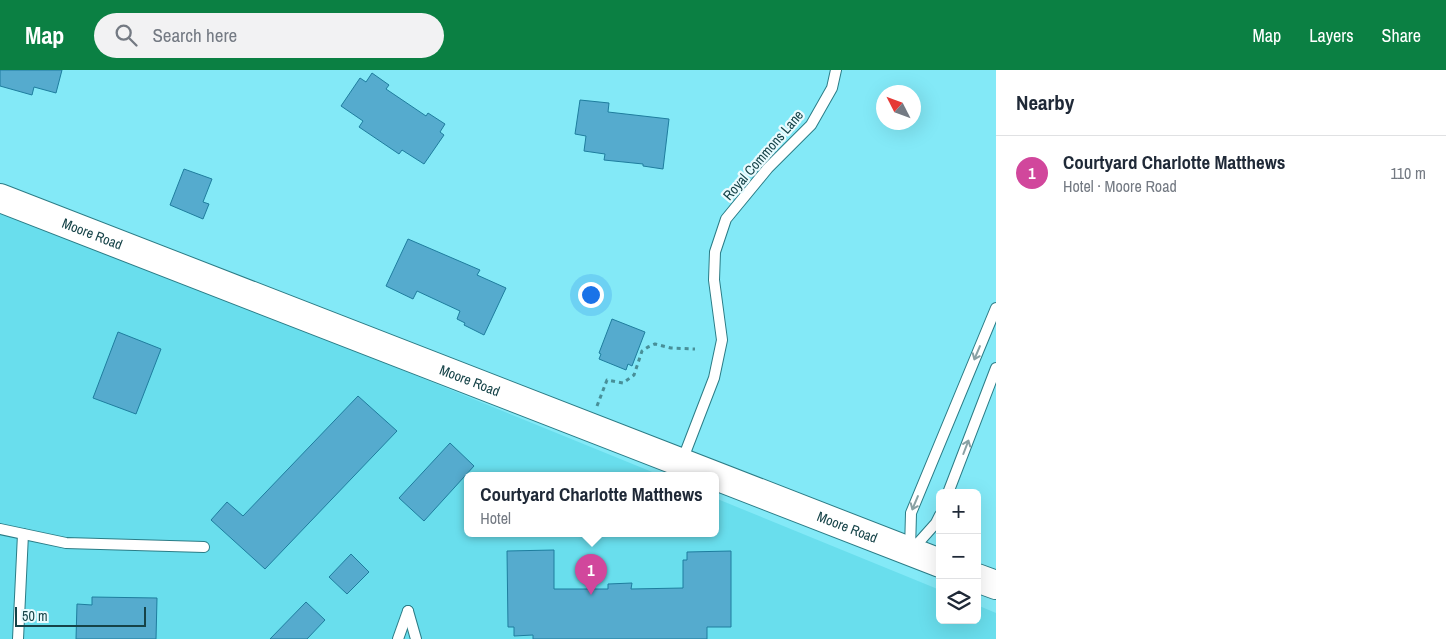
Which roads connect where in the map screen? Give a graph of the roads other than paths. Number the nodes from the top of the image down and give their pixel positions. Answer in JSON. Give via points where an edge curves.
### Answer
{"nodes":[{"id":1,"x":836,"y":70,"type":"edge"},
{"id":2,"x":0,"y":198,"type":"edge"},
{"id":3,"x":996,"y":308,"type":"edge"},
{"id":4,"x":992,"y":330,"type":"edge"},
{"id":5,"x":996,"y":368,"type":"edge"},
{"id":6,"x":681,"y":462,"type":"junction"},
{"id":7,"x":706,"y":472,"type":"edge"},
{"id":8,"x":719,"y":477,"type":"edge"},
{"id":9,"x":950,"y":489,"type":"edge"},
{"id":10,"x":936,"y":523,"type":"edge"},
{"id":11,"x":0,"y":529,"type":"edge"},
{"id":12,"x":23,"y":534,"type":"junction"},
{"id":13,"x":204,"y":547,"type":"dead end"},
{"id":14,"x":910,"y":552,"type":"junction"},
{"id":15,"x":936,"y":562,"type":"edge"},
{"id":16,"x":980,"y":579,"type":"edge"},
{"id":17,"x":996,"y":585,"type":"edge"},
{"id":18,"x":18,"y":639,"type":"edge"},
{"id":19,"x":398,"y":639,"type":"edge"},
{"id":20,"x":416,"y":639,"type":"edge"}],
"edges":[{"from":1,"to":6,"type":"lane","name":"Royal Commons Lane","via":[[832,88],[810,124],[726,219],[715,252],[714,280],[722,340],[714,378]]},
{"from":2,"to":6,"type":"street","name":"Moore Road"},
{"from":3,"to":4,"type":"lane"},
{"from":4,"to":14,"type":"lane","one_way":true,"via":[[911,513]]},
{"from":9,"to":5,"type":"lane","one_way":true},
{"from":6,"to":7,"type":"street","name":"Moore Road"},
{"from":8,"to":14,"type":"street","name":"Moore Road"},
{"from":10,"to":14,"type":"lane"},
{"from":11,"to":12,"type":"lane"},
{"from":12,"to":13,"type":"lane","via":[[66,543]]},
{"from":12,"to":18,"type":"lane"},
{"from":14,"to":15,"type":"street","name":"Moore Road"},
{"from":16,"to":17,"type":"street"},
{"from":19,"to":20,"type":"lane","via":[[408,612]]}]}
